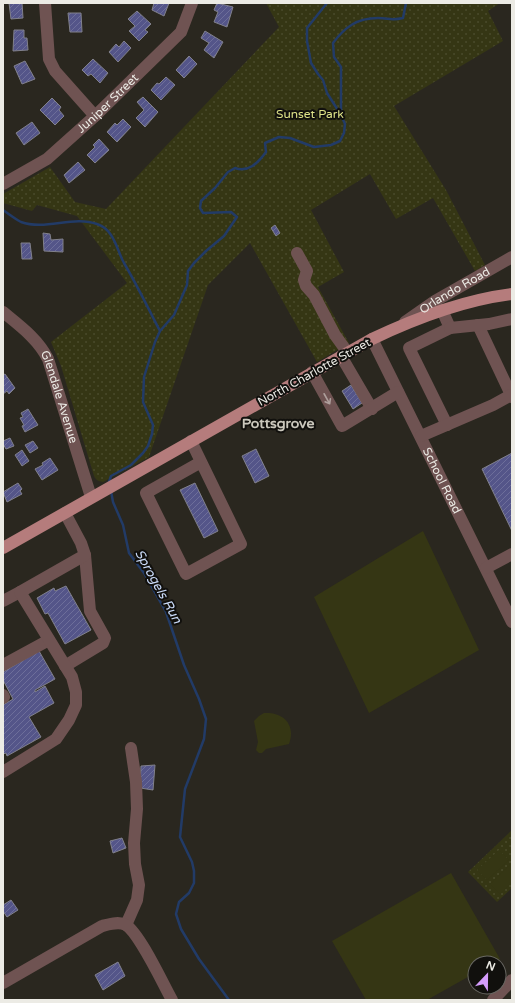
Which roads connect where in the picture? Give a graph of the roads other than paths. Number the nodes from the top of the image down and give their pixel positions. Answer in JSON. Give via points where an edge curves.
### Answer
{"nodes":[{"id":1,"x":45,"y":3,"type":"edge"},
{"id":2,"x":192,"y":3,"type":"edge"},
{"id":3,"x":95,"y":116,"type":"junction"},
{"id":4,"x":3,"y":184,"type":"edge"},
{"id":5,"x":297,"y":253,"type":"dead end"},
{"id":6,"x":512,"y":257,"type":"edge"},
{"id":7,"x":512,"y":294,"type":"edge"},
{"id":8,"x":442,"y":310,"type":"junction"},
{"id":9,"x":3,"y":312,"type":"edge"},
{"id":10,"x":512,"y":319,"type":"edge"},
{"id":11,"x":478,"y":325,"type":"junction"},
{"id":12,"x":399,"y":326,"type":"junction"},
{"id":13,"x":450,"y":328,"type":"junction"},
{"id":14,"x":372,"y":339,"type":"junction"},
{"id":15,"x":344,"y":354,"type":"junction"},
{"id":16,"x":312,"y":372,"type":"junction"},
{"id":17,"x":398,"y":392,"type":"junction"},
{"id":18,"x":512,"y":396,"type":"edge"},
{"id":19,"x":372,"y":409,"type":"junction"},
{"id":20,"x":447,"y":425,"type":"junction"},
{"id":21,"x":421,"y":436,"type":"junction"},
{"id":22,"x":191,"y":441,"type":"junction"},
{"id":23,"x":201,"y":462,"type":"junction"},
{"id":24,"x":92,"y":497,"type":"junction"},
{"id":25,"x":65,"y":513,"type":"junction"},
{"id":26,"x":3,"y":548,"type":"edge"},
{"id":27,"x":512,"y":554,"type":"edge"},
{"id":28,"x":85,"y":555,"type":"junction"},
{"id":29,"x":486,"y":568,"type":"junction"},
{"id":30,"x":20,"y":592,"type":"junction"},
{"id":31,"x":3,"y":601,"type":"edge"},
{"id":32,"x":512,"y":622,"type":"edge"},
{"id":33,"x":49,"y":640,"type":"junction"},
{"id":34,"x":63,"y":663,"type":"junction"},
{"id":35,"x":3,"y":665,"type":"edge"},
{"id":36,"x":3,"y":695,"type":"edge"},
{"id":37,"x":3,"y":698,"type":"edge"},
{"id":38,"x":130,"y":748,"type":"dead end"},
{"id":39,"x":3,"y":772,"type":"edge"},
{"id":40,"x":121,"y":924,"type":"junction"},
{"id":41,"x":512,"y":980,"type":"edge"},
{"id":42,"x":3,"y":983,"type":"edge"},
{"id":43,"x":172,"y":1000,"type":"edge"},
{"id":44,"x":493,"y":1000,"type":"edge"}],
"edges":[{"from":1,"to":3,"type":"street","via":[[49,59],[55,71]]},
{"from":2,"to":3,"type":"street","name":"Juniper Street","via":[[181,32]]},
{"from":3,"to":4,"type":"street","name":"Juniper Street","via":[[46,159]]},
{"from":5,"to":15,"type":"street","via":[[307,271],[304,280],[306,286],[314,295]]},
{"from":6,"to":12,"type":"street","name":"Orlando Road","via":[[435,301]]},
{"from":7,"to":8,"type":"main road","name":"North Charlotte Street"},
{"from":8,"to":12,"type":"main road","name":"North Charlotte Street"},
{"from":8,"to":13,"type":"street"},
{"from":9,"to":24,"type":"street","name":"Glendale Avenue","via":[[43,348]]},
{"from":10,"to":11,"type":"street"},
{"from":11,"to":13,"type":"street"},
{"from":11,"to":18,"type":"street"},
{"from":12,"to":14,"type":"main road","name":"North Charlotte Street"},
{"from":13,"to":20,"type":"street","via":[[410,348]]},
{"from":14,"to":15,"type":"main road","name":"North Charlotte Street"},
{"from":14,"to":17,"type":"street","name":"School Road"},
{"from":15,"to":16,"type":"main road","name":"North Charlotte Street"},
{"from":15,"to":19,"type":"street"},
{"from":16,"to":19,"type":"street","one_way":true,"via":[[342,426]]},
{"from":16,"to":22,"type":"main road","name":"North Charlotte Street"},
{"from":17,"to":19,"type":"street"},
{"from":17,"to":21,"type":"street","name":"School Road"},
{"from":18,"to":20,"type":"street"},
{"from":20,"to":21,"type":"street"},
{"from":21,"to":29,"type":"street","name":"School Road"},
{"from":22,"to":23,"type":"street"},
{"from":22,"to":24,"type":"main road","name":"North Charlotte Street"},
{"from":23,"to":23,"type":"street","via":[[241,544],[186,574],[146,493]]},
{"from":24,"to":25,"type":"main road","name":"North Charlotte Street"},
{"from":25,"to":26,"type":"main road","name":"North Charlotte Street"},
{"from":25,"to":28,"type":"street"},
{"from":27,"to":29,"type":"street"},
{"from":28,"to":30,"type":"street"},
{"from":28,"to":34,"type":"street","via":[[90,612],[105,638],[103,643]]},
{"from":29,"to":32,"type":"street","name":"School Road"},
{"from":30,"to":31,"type":"street"},
{"from":30,"to":33,"type":"street"},
{"from":33,"to":34,"type":"street"},
{"from":33,"to":35,"type":"street"},
{"from":34,"to":39,"type":"street","via":[[72,677],[76,692],[76,705],[69,720],[56,739]]},
{"from":36,"to":37,"type":"street"},
{"from":38,"to":40,"type":"street","via":[[136,782],[134,843],[139,885],[137,900]]},
{"from":40,"to":42,"type":"street","via":[[102,926]]},
{"from":40,"to":43,"type":"street","via":[[138,938]]},
{"from":41,"to":44,"type":"street"}]}
